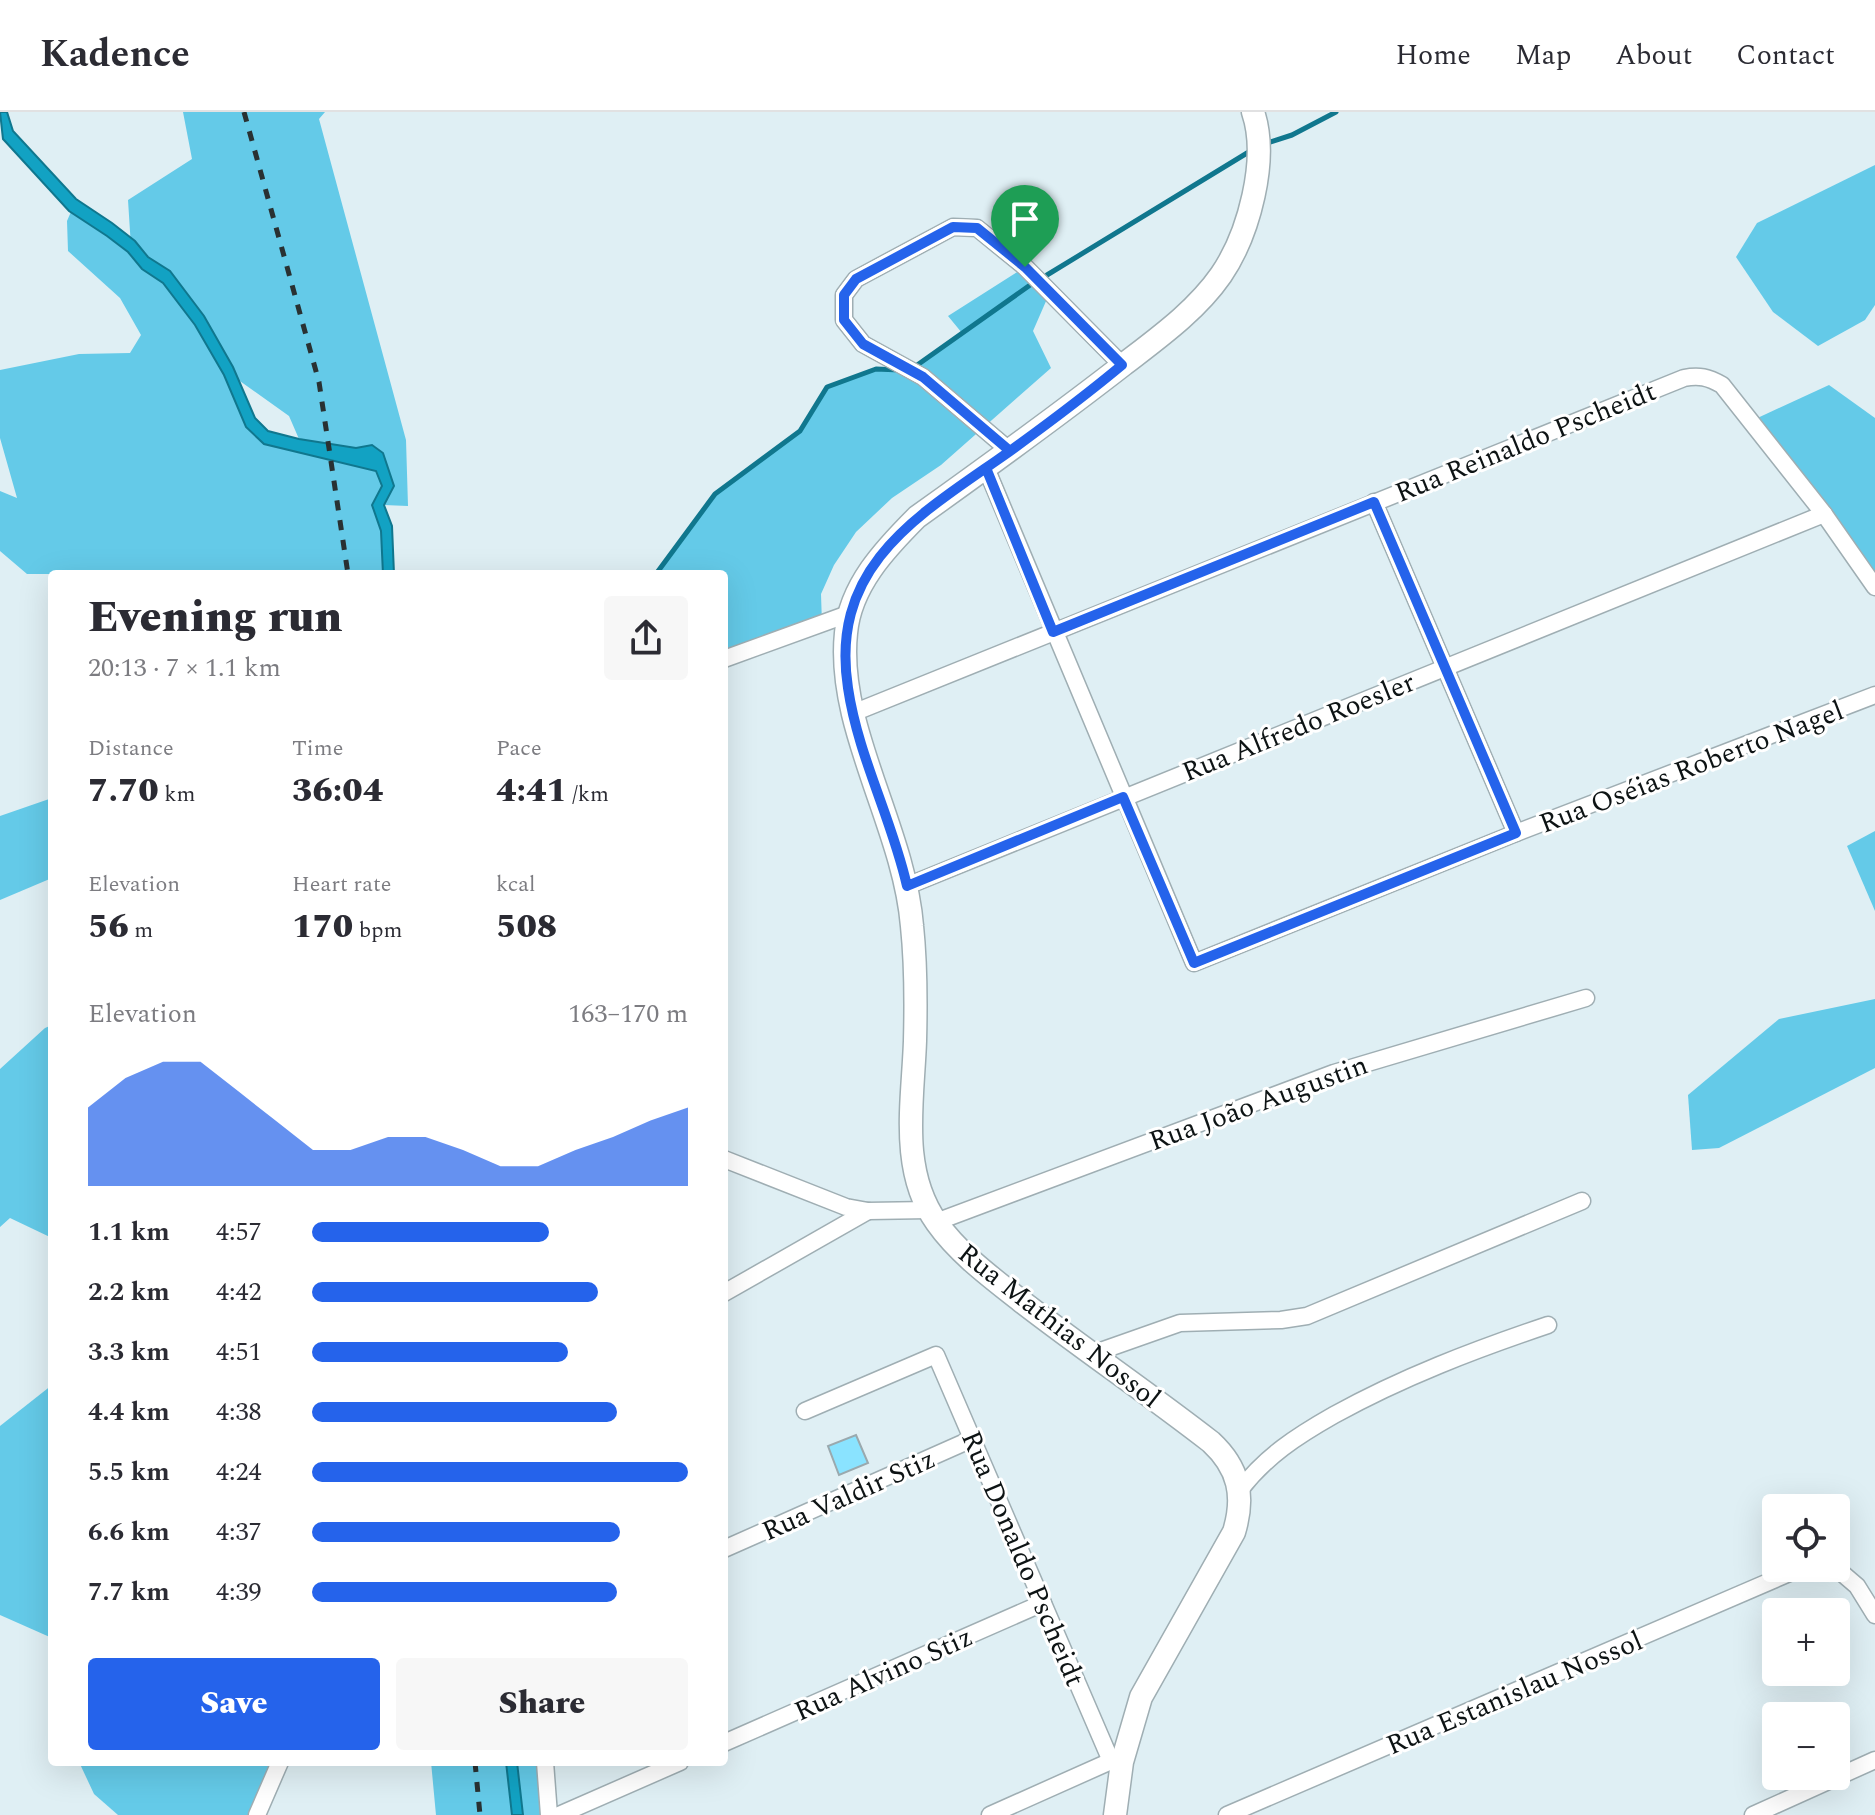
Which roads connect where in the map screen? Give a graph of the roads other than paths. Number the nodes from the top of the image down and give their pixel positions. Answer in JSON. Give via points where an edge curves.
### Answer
{"nodes":[{"id":1,"x":1253,"y":112,"type":"edge"},
{"id":2,"x":1122,"y":365,"type":"junction"},
{"id":3,"x":1010,"y":451,"type":"junction"},
{"id":4,"x":986,"y":468,"type":"junction"},
{"id":5,"x":1374,"y":502,"type":"junction"},
{"id":6,"x":1824,"y":514,"type":"junction"},
{"id":7,"x":1875,"y":587,"type":"edge"},
{"id":8,"x":848,"y":614,"type":"junction"},
{"id":9,"x":1053,"y":632,"type":"junction"},
{"id":10,"x":728,"y":658,"type":"edge"},
{"id":11,"x":1445,"y":666,"type":"junction"},
{"id":12,"x":1875,"y":695,"type":"edge"},
{"id":13,"x":853,"y":713,"type":"junction"},
{"id":14,"x":1123,"y":797,"type":"junction"},
{"id":15,"x":1516,"y":833,"type":"junction"},
{"id":16,"x":907,"y":886,"type":"junction"},
{"id":17,"x":1586,"y":998,"type":"dead end"},
{"id":18,"x":728,"y":1161,"type":"edge"},
{"id":19,"x":1582,"y":1201,"type":"dead end"},
{"id":20,"x":868,"y":1211,"type":"junction"},
{"id":21,"x":933,"y":1216,"type":"junction"},
{"id":22,"x":728,"y":1291,"type":"edge"},
{"id":23,"x":1548,"y":1325,"type":"dead end"},
{"id":24,"x":1092,"y":1354,"type":"junction"},
{"id":25,"x":805,"y":1411,"type":"dead end"},
{"id":26,"x":972,"y":1439,"type":"junction"},
{"id":27,"x":1240,"y":1490,"type":"junction"},
{"id":28,"x":728,"y":1547,"type":"edge"},
{"id":29,"x":1850,"y":1580,"type":"edge"},
{"id":30,"x":1768,"y":1582,"type":"edge"},
{"id":31,"x":1043,"y":1603,"type":"junction"},
{"id":32,"x":1875,"y":1615,"type":"edge"},
{"id":33,"x":728,"y":1741,"type":"edge"},
{"id":34,"x":1875,"y":1760,"type":"edge"},
{"id":35,"x":1117,"y":1761,"type":"junction"},
{"id":36,"x":278,"y":1766,"type":"edge"},
{"id":37,"x":545,"y":1766,"type":"edge"},
{"id":38,"x":671,"y":1766,"type":"edge"},
{"id":39,"x":257,"y":1815,"type":"edge"},
{"id":40,"x":549,"y":1815,"type":"edge"},
{"id":41,"x":559,"y":1815,"type":"edge"},
{"id":42,"x":990,"y":1815,"type":"edge"},
{"id":43,"x":1115,"y":1815,"type":"edge"},
{"id":44,"x":1227,"y":1815,"type":"edge"},
{"id":45,"x":1753,"y":1815,"type":"edge"}],
"edges":[{"from":1,"to":2,"type":"street","name":"Rua Mathias Nossol","via":[[1260,148],[1243,234],[1204,295]]},
{"from":2,"to":3,"type":"street","name":"Rua Mathias Nossol"},
{"from":2,"to":3,"type":"street","via":[[1025,267],[977,228],[953,227],[856,279],[844,295],[844,320],[863,344],[923,377]]},
{"from":3,"to":4,"type":"street","name":"Rua Mathias Nossol"},
{"from":4,"to":8,"type":"street","name":"Rua Mathias Nossol","via":[[896,538],[867,575]]},
{"from":4,"to":9,"type":"street"},
{"from":5,"to":6,"type":"street","name":"Rua Reinaldo Pscheidt","via":[[1697,376],[1722,385]]},
{"from":5,"to":9,"type":"street","name":"Rua Reinaldo Pscheidt"},
{"from":5,"to":11,"type":"street"},
{"from":6,"to":7,"type":"street"},
{"from":6,"to":11,"type":"street","name":"Rua Alfredo Roesler"},
{"from":8,"to":10,"type":"street"},
{"from":8,"to":13,"type":"street","name":"Rua Mathias Nossol","via":[[845,672]]},
{"from":9,"to":13,"type":"street","name":"Rua Reinaldo Pscheidt"},
{"from":9,"to":14,"type":"street"},
{"from":11,"to":14,"type":"street","name":"Rua Alfredo Roesler"},
{"from":11,"to":15,"type":"street"},
{"from":12,"to":15,"type":"street","name":"Rua Oséias Roberto Nagel"},
{"from":13,"to":16,"type":"street","name":"Rua Mathias Nossol"},
{"from":14,"to":15,"type":"street","name":"Rua Oséias Roberto Nagel","via":[[1194,963]]},
{"from":14,"to":16,"type":"street","name":"Rua Alfredo Roesler"},
{"from":16,"to":21,"type":"street","name":"Rua Mathias Nossol","via":[[915,1013],[911,1140],[915,1170]]},
{"from":17,"to":21,"type":"street","name":"Rua João Augustin","via":[[1334,1073]]},
{"from":18,"to":20,"type":"street","via":[[823,1200]]},
{"from":19,"to":24,"type":"street","via":[[1307,1316],[1180,1323]]},
{"from":20,"to":21,"type":"street","name":"Rua João Augustin"},
{"from":20,"to":22,"type":"street"},
{"from":21,"to":24,"type":"street","name":"Rua Mathias Nossol","via":[[977,1265]]},
{"from":23,"to":27,"type":"street","via":[[1415,1373],[1358,1402],[1293,1438]]},
{"from":24,"to":27,"type":"street","name":"Rua Mathias Nossol","via":[[1223,1453]]},
{"from":25,"to":26,"type":"street","name":"Rua Donaldo Pscheidt","via":[[936,1355]]},
{"from":26,"to":28,"type":"street","name":"Rua Valdir Stiz"},
{"from":26,"to":31,"type":"street","name":"Rua Donaldo Pscheidt"},
{"from":27,"to":35,"type":"street","via":[[1234,1532],[1152,1674]]},
{"from":29,"to":32,"type":"street"},
{"from":30,"to":44,"type":"street","name":"Rua Estanislau Nossol"},
{"from":31,"to":33,"type":"street","name":"Rua Alvino Stiz"},
{"from":31,"to":35,"type":"street","name":"Rua Donaldo Pscheidt"},
{"from":34,"to":45,"type":"street"},
{"from":35,"to":42,"type":"street"},
{"from":35,"to":43,"type":"street"},
{"from":36,"to":39,"type":"street"},
{"from":37,"to":40,"type":"street"},
{"from":38,"to":41,"type":"street"}]}
